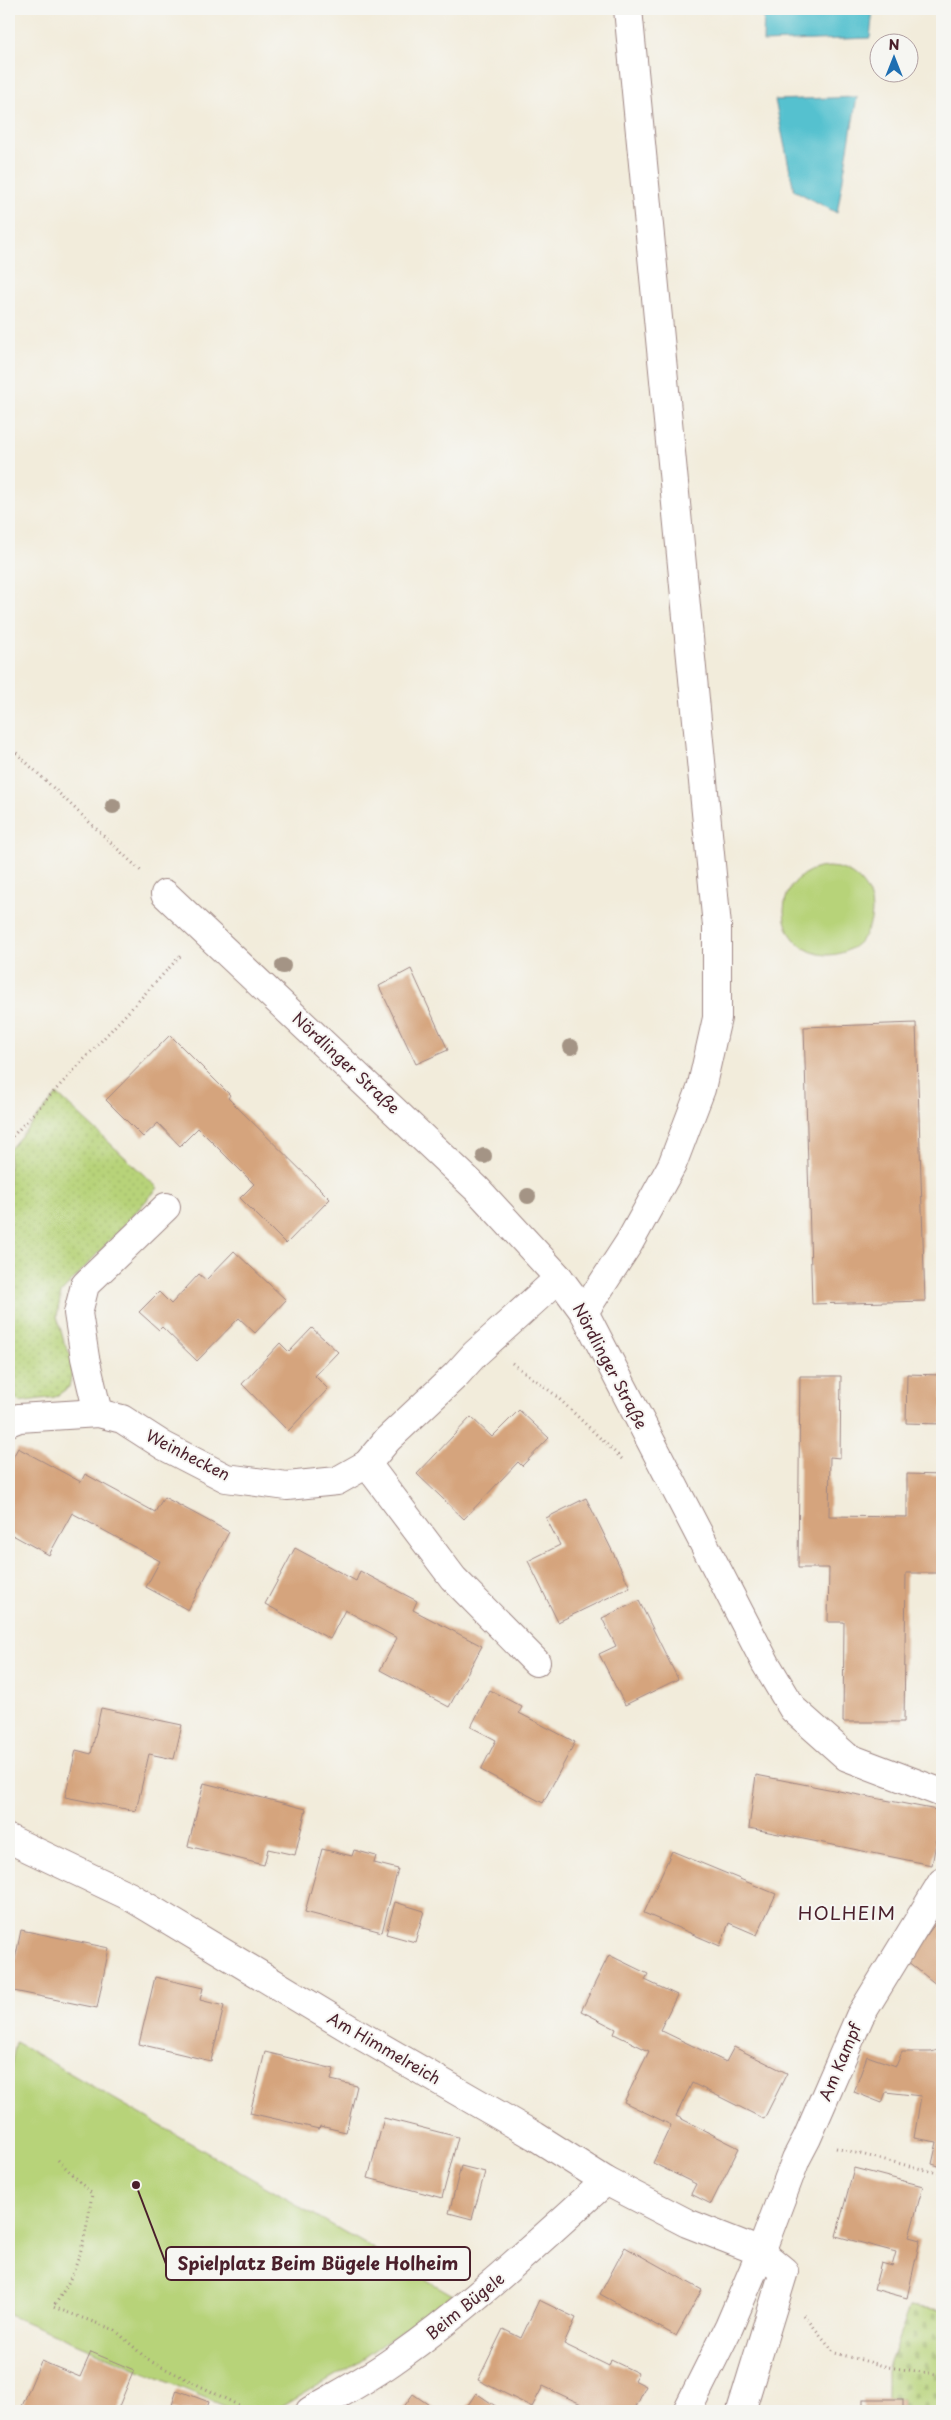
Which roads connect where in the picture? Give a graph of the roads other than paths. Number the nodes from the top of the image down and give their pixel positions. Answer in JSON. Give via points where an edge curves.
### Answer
{"nodes":[{"id":1,"x":628,"y":9,"type":"edge"},
{"id":2,"x":165,"y":894,"type":"road end"},
{"id":3,"x":166,"y":1207,"type":"dead end"},
{"id":4,"x":559,"y":1278,"type":"junction"},
{"id":5,"x":584,"y":1312,"type":"junction"},
{"id":6,"x":98,"y":1413,"type":"junction"},
{"id":7,"x":9,"y":1422,"type":"edge"},
{"id":8,"x":367,"y":1464,"type":"junction"},
{"id":9,"x":536,"y":1662,"type":"dead end"},
{"id":10,"x":942,"y":1793,"type":"edge"},
{"id":11,"x":9,"y":1839,"type":"edge"},
{"id":12,"x":942,"y":1882,"type":"edge"},
{"id":13,"x":606,"y":2181,"type":"junction"},
{"id":14,"x":761,"y":2252,"type":"junction"},
{"id":15,"x":310,"y":2411,"type":"edge"},
{"id":16,"x":687,"y":2411,"type":"edge"},
{"id":17,"x":741,"y":2411,"type":"edge"}],
"edges":[{"from":1,"to":5,"type":"street","via":[[717,926],[717,1018],[700,1089],[672,1165],[629,1243]]},
{"from":2,"to":4,"type":"street","name":"Nördlinger Straße","via":[[477,1189]]},
{"from":3,"to":6,"type":"street","via":[[85,1285],[78,1313]]},
{"from":4,"to":5,"type":"street","name":"Nördlinger Straße"},
{"from":4,"to":8,"type":"street","name":"Weinhecken","via":[[475,1354],[388,1439]]},
{"from":5,"to":10,"type":"street","name":"Nördlinger Straße","via":[[766,1664],[793,1709],[847,1756]]},
{"from":6,"to":7,"type":"street","name":"Weinhecken","via":[[19,1418]]},
{"from":6,"to":8,"type":"street","name":"Weinhecken","via":[[122,1419],[164,1446],[226,1478],[287,1486],[337,1481]]},
{"from":8,"to":9,"type":"street","via":[[453,1578]]},
{"from":11,"to":13,"type":"street","name":"Am Himmelreich","via":[[129,1896]]},
{"from":12,"to":14,"type":"street","name":"Am Kampf","via":[[860,2016],[796,2159]]},
{"from":13,"to":14,"type":"street","name":"Am Himmelreich","via":[[687,2223]]},
{"from":13,"to":15,"type":"street","name":"Beim Bügele","via":[[506,2273],[396,2360]]},
{"from":14,"to":16,"type":"street","name":"Am Kampf","via":[[729,2327]]},
{"from":14,"to":17,"type":"street","via":[[784,2271]]}]}
